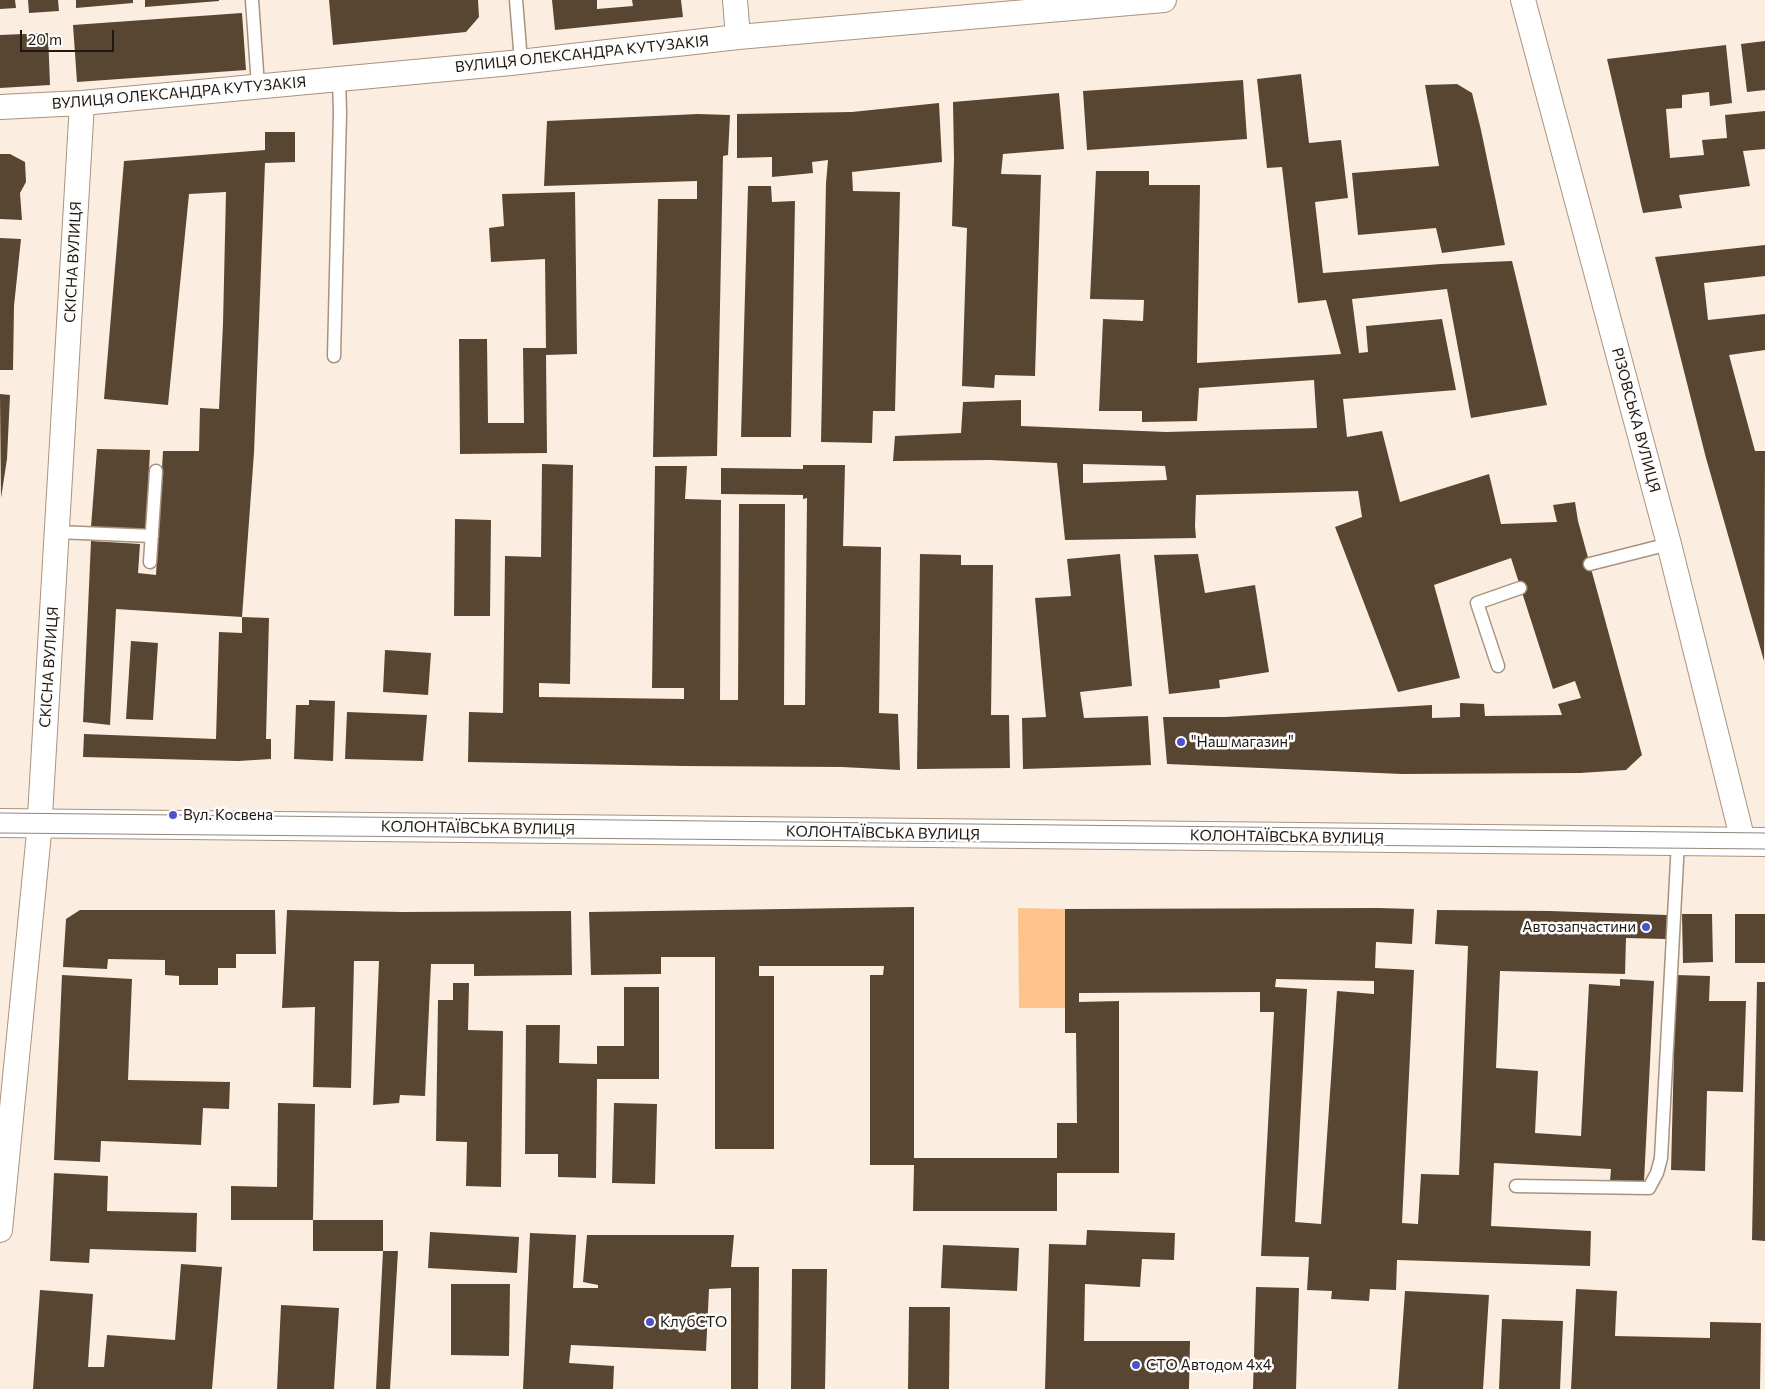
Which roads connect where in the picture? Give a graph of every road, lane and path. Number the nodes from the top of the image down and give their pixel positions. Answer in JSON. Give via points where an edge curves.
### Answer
{"nodes":[{"id":1,"x":252,"y":0,"type":"edge"},
{"id":2,"x":516,"y":0,"type":"edge"},
{"id":3,"x":735,"y":0,"type":"edge"},
{"id":4,"x":1164,"y":0,"type":"edge"},
{"id":5,"x":1523,"y":0,"type":"edge"},
{"id":6,"x":738,"y":37,"type":"junction"},
{"id":7,"x":521,"y":61,"type":"junction"},
{"id":8,"x":339,"y":79,"type":"junction"},
{"id":9,"x":258,"y":86,"type":"junction"},
{"id":10,"x":82,"y":102,"type":"junction"},
{"id":11,"x":0,"y":108,"type":"edge"},
{"id":12,"x":334,"y":356,"type":"dead end"},
{"id":13,"x":156,"y":471,"type":"dead end"},
{"id":14,"x":57,"y":532,"type":"junction"},
{"id":15,"x":152,"y":536,"type":"junction"},
{"id":16,"x":1669,"y":544,"type":"junction"},
{"id":17,"x":150,"y":562,"type":"dead end"},
{"id":18,"x":1590,"y":564,"type":"dead end"},
{"id":19,"x":1520,"y":588,"type":"dead end"},
{"id":20,"x":1498,"y":666,"type":"dead end"},
{"id":21,"x":0,"y":823,"type":"edge"},
{"id":22,"x":39,"y":823,"type":"junction"},
{"id":23,"x":1678,"y":842,"type":"junction"},
{"id":24,"x":1753,"y":842,"type":"edge"},
{"id":25,"x":1516,"y":1186,"type":"dead end"},
{"id":26,"x":0,"y":1230,"type":"edge"}],
"edges":[{"from":1,"to":9,"type":"lane"},
{"from":2,"to":7,"type":"lane"},
{"from":3,"to":6,"type":"street"},
{"from":4,"to":6,"type":"street","name":"ВУЛИЦЯ ОЛЕКСАНДРА КУТУЗАКІЯ"},
{"from":5,"to":16,"type":"street","name":"РІЗОВСЬКА ВУЛИЦЯ"},
{"from":6,"to":7,"type":"street","name":"ВУЛИЦЯ ОЛЕКСАНДРА КУТУЗАКІЯ"},
{"from":7,"to":8,"type":"street","name":"ВУЛИЦЯ ОЛЕКСАНДРА КУТУЗАКІЯ"},
{"from":8,"to":9,"type":"street","name":"ВУЛИЦЯ ОЛЕКСАНДРА КУТУЗАКІЯ"},
{"from":8,"to":12,"type":"lane"},
{"from":9,"to":10,"type":"street","name":"ВУЛИЦЯ ОЛЕКСАНДРА КУТУЗАКІЯ"},
{"from":10,"to":11,"type":"street","name":"ВУЛИЦЯ ОЛЕКСАНДРА КУТУЗАКІЯ"},
{"from":10,"to":14,"type":"street","name":"CКІСНА ВУЛИЦЯ"},
{"from":13,"to":15,"type":"lane"},
{"from":14,"to":15,"type":"lane"},
{"from":14,"to":22,"type":"street","name":"CКІСНА ВУЛИЦЯ"},
{"from":15,"to":17,"type":"lane"},
{"from":16,"to":18,"type":"lane"},
{"from":16,"to":24,"type":"street","name":"РІЗОВСЬКА ВУЛИЦЯ","via":[[1741,833]]},
{"from":19,"to":20,"type":"lane","via":[[1477,603]]},
{"from":21,"to":22,"type":"main road","name":"КОЛОНТАЇВСЬКА ВУЛИЦЯ"},
{"from":22,"to":23,"type":"main road","name":"КОЛОНТАЇВСЬКА ВУЛИЦЯ"},
{"from":22,"to":26,"type":"street","name":"CКІСНА ВУЛИЦЯ"},
{"from":23,"to":24,"type":"main road","name":"КОЛОНТАЇВСЬКА ВУЛИЦЯ"},
{"from":23,"to":25,"type":"lane","via":[[1657,1173],[1649,1188]]}]}
